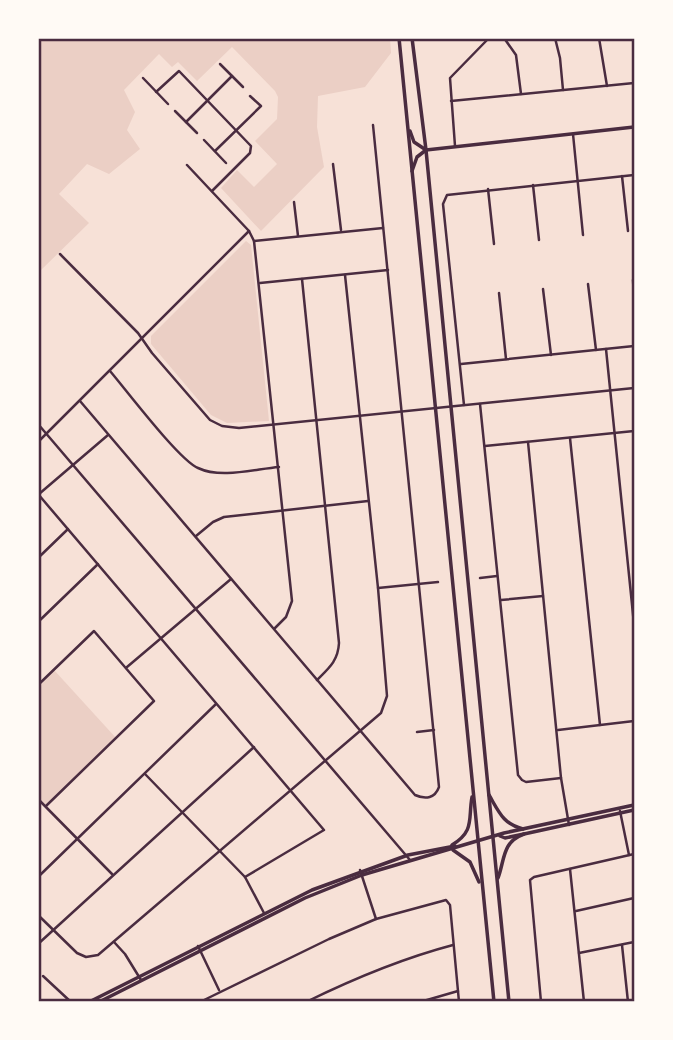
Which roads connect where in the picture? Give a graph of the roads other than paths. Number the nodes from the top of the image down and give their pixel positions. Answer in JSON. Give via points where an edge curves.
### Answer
{"nodes":[{"id":1,"x":399,"y":38,"type":"edge"},
{"id":2,"x":412,"y":38,"type":"edge"},
{"id":3,"x":489,"y":38,"type":"edge"},
{"id":4,"x":504,"y":38,"type":"edge"},
{"id":5,"x":555,"y":38,"type":"edge"},
{"id":6,"x":599,"y":38,"type":"edge"},
{"id":7,"x":220,"y":64,"type":"dead end"},
{"id":8,"x":232,"y":76,"type":"junction"},
{"id":9,"x":143,"y":78,"type":"dead end"},
{"id":10,"x":635,"y":83,"type":"edge"},
{"id":11,"x":607,"y":86,"type":"junction"},
{"id":12,"x":243,"y":87,"type":"dead end"},
{"id":13,"x":563,"y":90,"type":"junction"},
{"id":14,"x":156,"y":92,"type":"junction"},
{"id":15,"x":521,"y":94,"type":"junction"},
{"id":16,"x":250,"y":96,"type":"dead end"},
{"id":17,"x":208,"y":100,"type":"junction"},
{"id":18,"x":450,"y":101,"type":"junction"},
{"id":19,"x":168,"y":103,"type":"dead end"},
{"id":20,"x":175,"y":111,"type":"dead end"},
{"id":21,"x":407,"y":118,"type":"junction"},
{"id":22,"x":186,"y":122,"type":"junction"},
{"id":23,"x":373,"y":125,"type":"dead end"},
{"id":24,"x":635,"y":127,"type":"edge"},
{"id":25,"x":237,"y":130,"type":"junction"},
{"id":26,"x":197,"y":134,"type":"dead end"},
{"id":27,"x":573,"y":134,"type":"junction"},
{"id":28,"x":204,"y":140,"type":"dead end"},
{"id":29,"x":455,"y":146,"type":"junction"},
{"id":30,"x":426,"y":150,"type":"junction"},
{"id":31,"x":215,"y":151,"type":"junction"},
{"id":32,"x":226,"y":163,"type":"dead end"},
{"id":33,"x":333,"y":164,"type":"dead end"},
{"id":34,"x":187,"y":165,"type":"dead end"},
{"id":35,"x":411,"y":175,"type":"junction"},
{"id":36,"x":635,"y":175,"type":"edge"},
{"id":37,"x":622,"y":176,"type":"junction"},
{"id":38,"x":578,"y":180,"type":"junction"},
{"id":39,"x":533,"y":185,"type":"junction"},
{"id":40,"x":488,"y":190,"type":"junction"},
{"id":41,"x":212,"y":191,"type":"junction"},
{"id":42,"x":294,"y":202,"type":"dead end"},
{"id":43,"x":383,"y":228,"type":"junction"},
{"id":44,"x":250,"y":231,"type":"junction"},
{"id":45,"x":628,"y":231,"type":"dead end"},
{"id":46,"x":341,"y":232,"type":"junction"},
{"id":47,"x":583,"y":235,"type":"dead end"},
{"id":48,"x":298,"y":236,"type":"junction"},
{"id":49,"x":538,"y":240,"type":"dead end"},
{"id":50,"x":254,"y":241,"type":"junction"},
{"id":51,"x":494,"y":244,"type":"dead end"},
{"id":52,"x":61,"y":254,"type":"dead end"},
{"id":53,"x":387,"y":270,"type":"junction"},
{"id":54,"x":345,"y":275,"type":"junction"},
{"id":55,"x":302,"y":279,"type":"junction"},
{"id":56,"x":633,"y":280,"type":"dead end"},
{"id":57,"x":260,"y":283,"type":"junction"},
{"id":58,"x":588,"y":284,"type":"dead end"},
{"id":59,"x":543,"y":289,"type":"dead end"},
{"id":60,"x":499,"y":293,"type":"dead end"},
{"id":61,"x":635,"y":299,"type":"edge"},
{"id":62,"x":142,"y":340,"type":"junction"},
{"id":63,"x":635,"y":346,"type":"edge"},
{"id":64,"x":606,"y":349,"type":"junction"},
{"id":65,"x":596,"y":350,"type":"junction"},
{"id":66,"x":551,"y":355,"type":"junction"},
{"id":67,"x":506,"y":359,"type":"junction"},
{"id":68,"x":461,"y":364,"type":"junction"},
{"id":69,"x":110,"y":371,"type":"junction"},
{"id":70,"x":635,"y":388,"type":"edge"},
{"id":71,"x":610,"y":391,"type":"junction"},
{"id":72,"x":80,"y":401,"type":"junction"},
{"id":73,"x":480,"y":404,"type":"junction"},
{"id":74,"x":464,"y":405,"type":"junction"},
{"id":75,"x":450,"y":407,"type":"junction"},
{"id":76,"x":434,"y":408,"type":"junction"},
{"id":77,"x":402,"y":412,"type":"junction"},
{"id":78,"x":359,"y":416,"type":"junction"},
{"id":79,"x":317,"y":420,"type":"junction"},
{"id":80,"x":38,"y":424,"type":"edge"},
{"id":81,"x":274,"y":425,"type":"junction"},
{"id":82,"x":635,"y":431,"type":"edge"},
{"id":83,"x":48,"y":433,"type":"junction"},
{"id":84,"x":614,"y":433,"type":"junction"},
{"id":85,"x":108,"y":435,"type":"junction"},
{"id":86,"x":570,"y":438,"type":"junction"},
{"id":87,"x":38,"y":442,"type":"edge"},
{"id":88,"x":527,"y":442,"type":"junction"},
{"id":89,"x":485,"y":446,"type":"junction"},
{"id":90,"x":74,"y":463,"type":"junction"},
{"id":91,"x":279,"y":467,"type":"junction"},
{"id":92,"x":38,"y":494,"type":"edge"},
{"id":93,"x":368,"y":501,"type":"junction"},
{"id":94,"x":326,"y":505,"type":"junction"},
{"id":95,"x":283,"y":510,"type":"junction"},
{"id":96,"x":68,"y":529,"type":"junction"},
{"id":97,"x":195,"y":536,"type":"junction"},
{"id":98,"x":38,"y":558,"type":"edge"},
{"id":99,"x":98,"y":564,"type":"junction"},
{"id":100,"x":498,"y":576,"type":"junction"},
{"id":101,"x":480,"y":578,"type":"dead end"},
{"id":102,"x":231,"y":579,"type":"junction"},
{"id":103,"x":438,"y":582,"type":"dead end"},
{"id":104,"x":419,"y":584,"type":"junction"},
{"id":105,"x":378,"y":588,"type":"junction"},
{"id":106,"x":543,"y":596,"type":"junction"},
{"id":107,"x":501,"y":600,"type":"junction"},
{"id":108,"x":197,"y":608,"type":"junction"},
{"id":109,"x":38,"y":622,"type":"edge"},
{"id":110,"x":635,"y":624,"type":"edge"},
{"id":111,"x":274,"y":629,"type":"junction"},
{"id":112,"x":161,"y":639,"type":"junction"},
{"id":113,"x":126,"y":668,"type":"junction"},
{"id":114,"x":317,"y":680,"type":"junction"},
{"id":115,"x":38,"y":685,"type":"edge"},
{"id":116,"x":216,"y":704,"type":"junction"},
{"id":117,"x":635,"y":721,"type":"edge"},
{"id":118,"x":600,"y":725,"type":"junction"},
{"id":119,"x":434,"y":730,"type":"junction"},
{"id":120,"x":557,"y":730,"type":"junction"},
{"id":121,"x":361,"y":732,"type":"junction"},
{"id":122,"x":417,"y":732,"type":"dead end"},
{"id":123,"x":254,"y":747,"type":"junction"},
{"id":124,"x":327,"y":761,"type":"junction"},
{"id":125,"x":145,"y":774,"type":"junction"},
{"id":126,"x":561,"y":778,"type":"junction"},
{"id":127,"x":291,"y":791,"type":"junction"},
{"id":128,"x":473,"y":791,"type":"junction"},
{"id":129,"x":488,"y":794,"type":"junction"},
{"id":130,"x":38,"y":799,"type":"edge"},
{"id":131,"x":635,"y":805,"type":"edge"},
{"id":132,"x":46,"y":806,"type":"junction"},
{"id":133,"x":635,"y":810,"type":"edge"},
{"id":134,"x":620,"y":811,"type":"junction"},
{"id":135,"x":183,"y":813,"type":"junction"},
{"id":136,"x":568,"y":822,"type":"junction"},
{"id":137,"x":523,"y":832,"type":"junction"},
{"id":138,"x":492,"y":837,"type":"junction"},
{"id":139,"x":77,"y":839,"type":"junction"},
{"id":140,"x":477,"y":841,"type":"junction"},
{"id":141,"x":454,"y":847,"type":"junction"},
{"id":142,"x":220,"y":851,"type":"junction"},
{"id":143,"x":635,"y":854,"type":"edge"},
{"id":144,"x":408,"y":855,"type":"junction"},
{"id":145,"x":629,"y":855,"type":"junction"},
{"id":146,"x":410,"y":860,"type":"junction"},
{"id":147,"x":570,"y":869,"type":"junction"},
{"id":148,"x":361,"y":873,"type":"junction"},
{"id":149,"x":113,"y":875,"type":"junction"},
{"id":150,"x":38,"y":877,"type":"edge"},
{"id":151,"x":245,"y":877,"type":"junction"},
{"id":152,"x":497,"y":880,"type":"junction"},
{"id":153,"x":482,"y":887,"type":"junction"},
{"id":154,"x":635,"y":898,"type":"edge"},
{"id":155,"x":575,"y":911,"type":"junction"},
{"id":156,"x":264,"y":913,"type":"junction"},
{"id":157,"x":38,"y":915,"type":"edge"},
{"id":158,"x":376,"y":919,"type":"junction"},
{"id":159,"x":53,"y":930,"type":"junction"},
{"id":160,"x":114,"y":942,"type":"junction"},
{"id":161,"x":635,"y":942,"type":"edge"},
{"id":162,"x":38,"y":944,"type":"edge"},
{"id":163,"x":454,"y":944,"type":"junction"},
{"id":164,"x":622,"y":945,"type":"junction"},
{"id":165,"x":200,"y":948,"type":"junction"},
{"id":166,"x":579,"y":954,"type":"junction"},
{"id":167,"x":43,"y":976,"type":"dead end"},
{"id":168,"x":139,"y":977,"type":"junction"},
{"id":169,"x":458,"y":991,"type":"junction"},
{"id":170,"x":220,"y":992,"type":"junction"},
{"id":171,"x":71,"y":1002,"type":"edge"},
{"id":172,"x":89,"y":1002,"type":"edge"},
{"id":173,"x":99,"y":1002,"type":"edge"},
{"id":174,"x":200,"y":1002,"type":"edge"},
{"id":175,"x":306,"y":1002,"type":"edge"},
{"id":176,"x":420,"y":1002,"type":"edge"},
{"id":177,"x":459,"y":1002,"type":"edge"},
{"id":178,"x":494,"y":1002,"type":"edge"},
{"id":179,"x":509,"y":1002,"type":"edge"},
{"id":180,"x":541,"y":1002,"type":"edge"},
{"id":181,"x":584,"y":1002,"type":"edge"},
{"id":182,"x":628,"y":1002,"type":"edge"}],
"edges":[{"from":1,"to":21,"type":"main road"},
{"from":2,"to":30,"type":"main road"},
{"from":3,"to":18,"type":"street","via":[[450,78]]},
{"from":4,"to":15,"type":"street","via":[[516,55]]},
{"from":5,"to":13,"type":"street"},
{"from":6,"to":11,"type":"street"},
{"from":7,"to":8,"type":"street"},
{"from":8,"to":12,"type":"street"},
{"from":8,"to":17,"type":"street"},
{"from":9,"to":14,"type":"street"},
{"from":10,"to":11,"type":"street"},
{"from":11,"to":13,"type":"street"},
{"from":13,"to":15,"type":"street"},
{"from":14,"to":17,"type":"street","via":[[179,71]]},
{"from":14,"to":19,"type":"street"},
{"from":15,"to":18,"type":"street"},
{"from":16,"to":25,"type":"street","via":[[261,106]]},
{"from":17,"to":22,"type":"street"},
{"from":17,"to":25,"type":"street"},
{"from":18,"to":29,"type":"street"},
{"from":20,"to":22,"type":"street"},
{"from":21,"to":30,"type":"main road","via":[[414,142]]},
{"from":21,"to":35,"type":"main road"},
{"from":22,"to":26,"type":"street"},
{"from":23,"to":43,"type":"street"},
{"from":24,"to":27,"type":"main road"},
{"from":25,"to":31,"type":"street"},
{"from":25,"to":41,"type":"street","via":[[251,150]]},
{"from":27,"to":29,"type":"main road"},
{"from":27,"to":38,"type":"street"},
{"from":28,"to":31,"type":"street"},
{"from":29,"to":30,"type":"main road"},
{"from":30,"to":35,"type":"main road","via":[[417,157]]},
{"from":30,"to":75,"type":"main road"},
{"from":31,"to":32,"type":"street"},
{"from":33,"to":46,"type":"street"},
{"from":34,"to":41,"type":"street"},
{"from":35,"to":76,"type":"main road"},
{"from":36,"to":37,"type":"street"},
{"from":37,"to":38,"type":"street"},
{"from":37,"to":45,"type":"street"},
{"from":38,"to":39,"type":"street"},
{"from":38,"to":47,"type":"street"},
{"from":39,"to":40,"type":"street"},
{"from":39,"to":49,"type":"street"},
{"from":40,"to":51,"type":"street"},
{"from":40,"to":68,"type":"street","via":[[447,195],[443,204]]},
{"from":41,"to":44,"type":"street"},
{"from":42,"to":48,"type":"street"},
{"from":43,"to":46,"type":"street"},
{"from":43,"to":53,"type":"street"},
{"from":44,"to":50,"type":"street"},
{"from":44,"to":62,"type":"street"},
{"from":46,"to":48,"type":"street"},
{"from":48,"to":50,"type":"street"},
{"from":50,"to":57,"type":"street"},
{"from":52,"to":62,"type":"street"},
{"from":53,"to":54,"type":"street"},
{"from":53,"to":77,"type":"street"},
{"from":54,"to":55,"type":"street"},
{"from":54,"to":78,"type":"street"},
{"from":55,"to":57,"type":"street"},
{"from":55,"to":79,"type":"street"},
{"from":56,"to":61,"type":"street"},
{"from":57,"to":81,"type":"street"},
{"from":58,"to":65,"type":"street"},
{"from":59,"to":66,"type":"street"},
{"from":60,"to":67,"type":"street"},
{"from":62,"to":69,"type":"street"},
{"from":62,"to":81,"type":"street","via":[[210,420],[239,428]]},
{"from":63,"to":64,"type":"street"},
{"from":64,"to":65,"type":"street"},
{"from":64,"to":71,"type":"street"},
{"from":65,"to":66,"type":"street"},
{"from":66,"to":67,"type":"street"},
{"from":67,"to":68,"type":"street"},
{"from":68,"to":74,"type":"street"},
{"from":69,"to":72,"type":"street"},
{"from":69,"to":91,"type":"street","via":[[197,468],[219,473]]},
{"from":70,"to":71,"type":"street"},
{"from":71,"to":73,"type":"street"},
{"from":71,"to":84,"type":"street"},
{"from":72,"to":83,"type":"street"},
{"from":72,"to":85,"type":"street"},
{"from":73,"to":74,"type":"street"},
{"from":73,"to":89,"type":"street"},
{"from":74,"to":75,"type":"street"},
{"from":75,"to":76,"type":"street"},
{"from":75,"to":129,"type":"main road"},
{"from":76,"to":77,"type":"street"},
{"from":76,"to":128,"type":"main road"},
{"from":77,"to":78,"type":"street"},
{"from":77,"to":104,"type":"street"},
{"from":78,"to":79,"type":"street"},
{"from":78,"to":93,"type":"street"},
{"from":79,"to":81,"type":"street"},
{"from":79,"to":94,"type":"street"},
{"from":80,"to":83,"type":"street"},
{"from":81,"to":91,"type":"street"},
{"from":82,"to":84,"type":"street"},
{"from":83,"to":87,"type":"street"},
{"from":83,"to":90,"type":"street"},
{"from":84,"to":86,"type":"street"},
{"from":84,"to":110,"type":"street"},
{"from":85,"to":90,"type":"street"},
{"from":85,"to":97,"type":"street"},
{"from":86,"to":88,"type":"street"},
{"from":86,"to":118,"type":"street"},
{"from":88,"to":89,"type":"street"},
{"from":88,"to":106,"type":"street"},
{"from":89,"to":100,"type":"street"},
{"from":90,"to":92,"type":"street"},
{"from":90,"to":108,"type":"street"},
{"from":91,"to":95,"type":"street"},
{"from":92,"to":96,"type":"street"},
{"from":93,"to":94,"type":"street"},
{"from":93,"to":105,"type":"street"},
{"from":94,"to":95,"type":"street"},
{"from":94,"to":114,"type":"street","via":[[339,643],[334,663]]},
{"from":95,"to":97,"type":"street","via":[[224,517]]},
{"from":95,"to":111,"type":"street","via":[[292,600],[286,617]]},
{"from":96,"to":98,"type":"street"},
{"from":96,"to":99,"type":"street"},
{"from":97,"to":102,"type":"street"},
{"from":99,"to":109,"type":"street"},
{"from":99,"to":112,"type":"street"},
{"from":100,"to":101,"type":"street"},
{"from":100,"to":107,"type":"street"},
{"from":102,"to":108,"type":"street"},
{"from":102,"to":111,"type":"street"},
{"from":103,"to":104,"type":"street"},
{"from":104,"to":105,"type":"street"},
{"from":104,"to":119,"type":"street"},
{"from":105,"to":121,"type":"street","via":[[387,696],[381,713]]},
{"from":106,"to":107,"type":"street"},
{"from":106,"to":120,"type":"street"},
{"from":107,"to":126,"type":"street","via":[[518,775],[523,781]]},
{"from":108,"to":112,"type":"street"},
{"from":108,"to":124,"type":"street"},
{"from":111,"to":114,"type":"street"},
{"from":112,"to":113,"type":"street"},
{"from":112,"to":116,"type":"street"},
{"from":113,"to":115,"type":"street","via":[[94,631]]},
{"from":113,"to":132,"type":"street","via":[[154,701]]},
{"from":114,"to":121,"type":"street"},
{"from":116,"to":123,"type":"street"},
{"from":116,"to":125,"type":"street"},
{"from":117,"to":118,"type":"street"},
{"from":118,"to":120,"type":"street"},
{"from":119,"to":121,"type":"street","via":[[439,787],[427,798],[415,795]]},
{"from":119,"to":122,"type":"street"},
{"from":120,"to":126,"type":"street"},
{"from":121,"to":124,"type":"street"},
{"from":123,"to":127,"type":"street"},
{"from":123,"to":135,"type":"street"},
{"from":124,"to":127,"type":"street"},
{"from":124,"to":144,"type":"street"},
{"from":125,"to":135,"type":"street"},
{"from":125,"to":139,"type":"street"},
{"from":126,"to":136,"type":"street"},
{"from":127,"to":142,"type":"street"},
{"from":127,"to":151,"type":"street","via":[[324,830]]},
{"from":128,"to":140,"type":"main road"},
{"from":128,"to":141,"type":"main road","via":[[468,831]]},
{"from":129,"to":137,"type":"main road","via":[[505,821]]},
{"from":129,"to":138,"type":"main road"},
{"from":130,"to":132,"type":"street"},
{"from":131,"to":134,"type":"main road"},
{"from":132,"to":139,"type":"street"},
{"from":133,"to":134,"type":"main road"},
{"from":134,"to":136,"type":"main road"},
{"from":134,"to":145,"type":"street"},
{"from":135,"to":142,"type":"street"},
{"from":135,"to":149,"type":"street"},
{"from":136,"to":137,"type":"main road"},
{"from":137,"to":138,"type":"main road"},
{"from":137,"to":152,"type":"main road","via":[[506,847]]},
{"from":138,"to":140,"type":"main road"},
{"from":138,"to":152,"type":"main road"},
{"from":139,"to":149,"type":"street"},
{"from":139,"to":150,"type":"street"},
{"from":140,"to":141,"type":"main road"},
{"from":140,"to":153,"type":"main road"},
{"from":141,"to":144,"type":"main road"},
{"from":141,"to":146,"type":"main road"},
{"from":141,"to":153,"type":"main road","via":[[470,862]]},
{"from":142,"to":151,"type":"street"},
{"from":142,"to":160,"type":"street"},
{"from":143,"to":145,"type":"street"},
{"from":144,"to":146,"type":"street"},
{"from":144,"to":148,"type":"main road"},
{"from":145,"to":147,"type":"street"},
{"from":146,"to":148,"type":"main road"},
{"from":147,"to":155,"type":"street"},
{"from":147,"to":180,"type":"street","via":[[534,877],[530,883]]},
{"from":148,"to":156,"type":"main road"},
{"from":148,"to":158,"type":"street"},
{"from":148,"to":165,"type":"main road"},
{"from":149,"to":159,"type":"street"},
{"from":151,"to":156,"type":"street"},
{"from":152,"to":179,"type":"main road"},
{"from":153,"to":178,"type":"main road"},
{"from":154,"to":155,"type":"street"},
{"from":155,"to":166,"type":"street"},
{"from":156,"to":165,"type":"main road"},
{"from":157,"to":159,"type":"street"},
{"from":158,"to":163,"type":"street","via":[[446,900]]},
{"from":158,"to":170,"type":"street"},
{"from":159,"to":160,"type":"street","via":[[86,957],[98,955]]},
{"from":159,"to":162,"type":"street"},
{"from":160,"to":168,"type":"street"},
{"from":161,"to":164,"type":"street"},
{"from":163,"to":169,"type":"street"},
{"from":163,"to":175,"type":"street","via":[[365,973]]},
{"from":164,"to":166,"type":"street"},
{"from":164,"to":182,"type":"street"},
{"from":165,"to":168,"type":"main road"},
{"from":165,"to":170,"type":"street"},
{"from":166,"to":181,"type":"street"},
{"from":167,"to":171,"type":"street"},
{"from":168,"to":172,"type":"main road"},
{"from":168,"to":173,"type":"main road"},
{"from":169,"to":176,"type":"street"},
{"from":169,"to":177,"type":"street"},
{"from":170,"to":174,"type":"street"}]}
